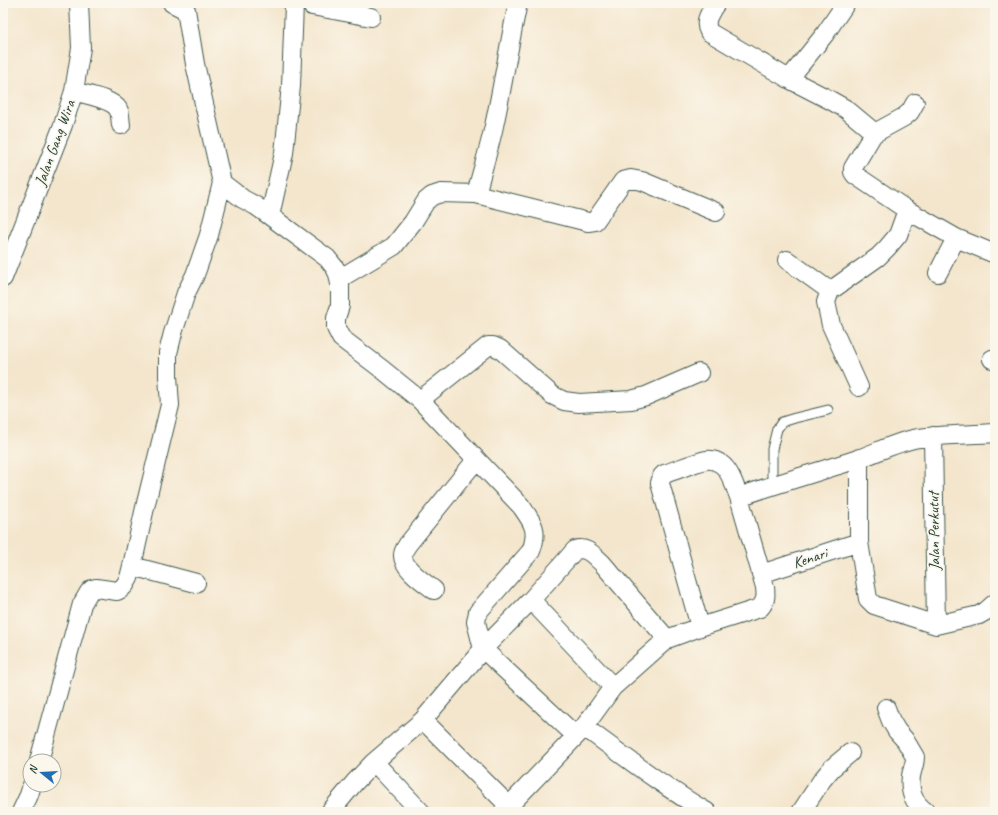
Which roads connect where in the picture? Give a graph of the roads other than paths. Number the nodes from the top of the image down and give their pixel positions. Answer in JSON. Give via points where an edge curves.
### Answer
{"nodes":[{"id":1,"x":79,"y":3,"type":"edge"},
{"id":2,"x":518,"y":3,"type":"edge"},
{"id":3,"x":716,"y":3,"type":"edge"},
{"id":4,"x":846,"y":3,"type":"edge"},
{"id":5,"x":292,"y":4,"type":"edge"},
{"id":6,"x":184,"y":5,"type":"edge"},
{"id":7,"x":313,"y":5,"type":"edge"},
{"id":8,"x":371,"y":17,"type":"dead end"},
{"id":9,"x":789,"y":79,"type":"junction"},
{"id":10,"x":74,"y":91,"type":"junction"},
{"id":11,"x":915,"y":103,"type":"dead end"},
{"id":12,"x":121,"y":125,"type":"dead end"},
{"id":13,"x":873,"y":134,"type":"junction"},
{"id":14,"x":222,"y":183,"type":"junction"},
{"id":15,"x":476,"y":194,"type":"junction"},
{"id":16,"x":907,"y":210,"type":"junction"},
{"id":17,"x":716,"y":212,"type":"dead end"},
{"id":18,"x":270,"y":216,"type":"junction"},
{"id":19,"x":956,"y":238,"type":"junction"},
{"id":20,"x":995,"y":254,"type":"edge"},
{"id":21,"x":787,"y":260,"type":"dead end"},
{"id":22,"x":938,"y":273,"type":"dead end"},
{"id":23,"x":3,"y":278,"type":"edge"},
{"id":24,"x":339,"y":279,"type":"junction"},
{"id":25,"x":830,"y":291,"type":"junction"},
{"id":26,"x":699,"y":373,"type":"dead end"},
{"id":27,"x":859,"y":387,"type":"dead end"},
{"id":28,"x":420,"y":400,"type":"junction"},
{"id":29,"x":828,"y":410,"type":"dead end"},
{"id":30,"x":995,"y":434,"type":"edge"},
{"id":31,"x":933,"y":436,"type":"junction"},
{"id":32,"x":860,"y":458,"type":"junction"},
{"id":33,"x":476,"y":460,"type":"junction"},
{"id":34,"x":772,"y":486,"type":"junction"},
{"id":35,"x":739,"y":497,"type":"junction"},
{"id":36,"x":859,"y":542,"type":"junction"},
{"id":37,"x":132,"y":566,"type":"junction"},
{"id":38,"x":761,"y":574,"type":"junction"},
{"id":39,"x":196,"y":583,"type":"dead end"},
{"id":40,"x":434,"y":590,"type":"dead end"},
{"id":41,"x":531,"y":600,"type":"junction"},
{"id":42,"x":995,"y":603,"type":"edge"},
{"id":43,"x":936,"y":625,"type":"junction"},
{"id":44,"x":700,"y":627,"type":"junction"},
{"id":45,"x":667,"y":639,"type":"junction"},
{"id":46,"x":483,"y":649,"type":"junction"},
{"id":47,"x":614,"y":687,"type":"junction"},
{"id":48,"x":886,"y":708,"type":"dead end"},
{"id":49,"x":423,"y":720,"type":"junction"},
{"id":50,"x":580,"y":732,"type":"junction"},
{"id":51,"x":42,"y":753,"type":"edge"},
{"id":52,"x":850,"y":753,"type":"dead end"},
{"id":53,"x":374,"y":762,"type":"junction"},
{"id":54,"x":30,"y":793,"type":"edge"},
{"id":55,"x":506,"y":809,"type":"edge"},
{"id":56,"x":697,"y":810,"type":"edge"},
{"id":57,"x":21,"y":812,"type":"edge"},
{"id":58,"x":330,"y":812,"type":"edge"},
{"id":59,"x":421,"y":812,"type":"edge"},
{"id":60,"x":801,"y":812,"type":"edge"},
{"id":61,"x":926,"y":812,"type":"edge"}],
"edges":[{"from":1,"to":10,"type":"street","name":"Jalan Gang Wira","via":[[81,48]]},
{"from":2,"to":15,"type":"street","via":[[494,127]]},
{"from":3,"to":9,"type":"street","via":[[707,21],[708,32]]},
{"from":4,"to":9,"type":"street"},
{"from":5,"to":7,"type":"street","via":[[309,7]]},
{"from":5,"to":18,"type":"street","via":[[292,86],[284,153]]},
{"from":6,"to":14,"type":"street"},
{"from":7,"to":8,"type":"street"},
{"from":9,"to":13,"type":"street","via":[[846,109]]},
{"from":10,"to":12,"type":"street","via":[[113,104],[118,110]]},
{"from":10,"to":23,"type":"street","name":"Jalan Gang Wira"},
{"from":11,"to":13,"type":"street","via":[[904,117]]},
{"from":13,"to":16,"type":"street","via":[[853,168],[854,175]]},
{"from":14,"to":18,"type":"street"},
{"from":14,"to":37,"type":"street","via":[[209,235],[186,293],[168,353],[170,405]]},
{"from":15,"to":17,"type":"street","via":[[588,222],[595,221],[623,181],[631,179],[642,181]]},
{"from":15,"to":24,"type":"street","via":[[441,193],[432,196],[394,246]]},
{"from":16,"to":19,"type":"street"},
{"from":16,"to":25,"type":"street","via":[[898,235],[887,248]]},
{"from":18,"to":24,"type":"street","via":[[327,258]]},
{"from":19,"to":20,"type":"street"},
{"from":19,"to":22,"type":"street"},
{"from":21,"to":25,"type":"street"},
{"from":24,"to":28,"type":"street","via":[[341,292],[336,328],[341,338]]},
{"from":25,"to":27,"type":"street","via":[[826,302],[831,325]]},
{"from":26,"to":28,"type":"street","via":[[631,400],[579,403],[564,401],[552,395],[500,349],[488,346]]},
{"from":28,"to":33,"type":"street"},
{"from":29,"to":34,"type":"lane","via":[[782,422],[777,429],[772,449]]},
{"from":30,"to":31,"type":"street"},
{"from":31,"to":32,"type":"street","via":[[904,441]]},
{"from":31,"to":43,"type":"street","name":"Jalan Perkutut"},
{"from":32,"to":34,"type":"street"},
{"from":32,"to":36,"type":"street"},
{"from":33,"to":40,"type":"street","via":[[408,544],[403,554],[403,561],[407,567]]},
{"from":33,"to":46,"type":"street","via":[[521,506],[530,519],[535,541],[531,551],[478,612],[476,622]]},
{"from":34,"to":35,"type":"street"},
{"from":35,"to":38,"type":"street"},
{"from":35,"to":44,"type":"street","via":[[726,469],[715,461],[706,460],[664,474],[661,479]]},
{"from":36,"to":38,"type":"street","name":"Kenari"},
{"from":36,"to":43,"type":"street","via":[[868,599],[874,605]]},
{"from":37,"to":39,"type":"street"},
{"from":37,"to":51,"type":"street","via":[[125,586],[117,591],[92,589],[82,604]]},
{"from":38,"to":44,"type":"street","via":[[766,596],[760,608]]},
{"from":41,"to":45,"type":"street","via":[[575,550],[586,550],[602,563]]},
{"from":41,"to":46,"type":"street"},
{"from":41,"to":47,"type":"street"},
{"from":42,"to":43,"type":"street","via":[[980,615]]},
{"from":44,"to":45,"type":"street"},
{"from":45,"to":47,"type":"street"},
{"from":46,"to":49,"type":"street"},
{"from":46,"to":50,"type":"street"},
{"from":47,"to":50,"type":"street"},
{"from":48,"to":61,"type":"street","via":[[891,721],[915,757],[910,790],[918,805]]},
{"from":49,"to":53,"type":"street"},
{"from":49,"to":55,"type":"street"},
{"from":50,"to":55,"type":"street"},
{"from":50,"to":56,"type":"street","via":[[652,776]]},
{"from":52,"to":60,"type":"street","via":[[822,780]]},
{"from":53,"to":58,"type":"street"},
{"from":53,"to":59,"type":"street"},
{"from":54,"to":57,"type":"street"}]}
